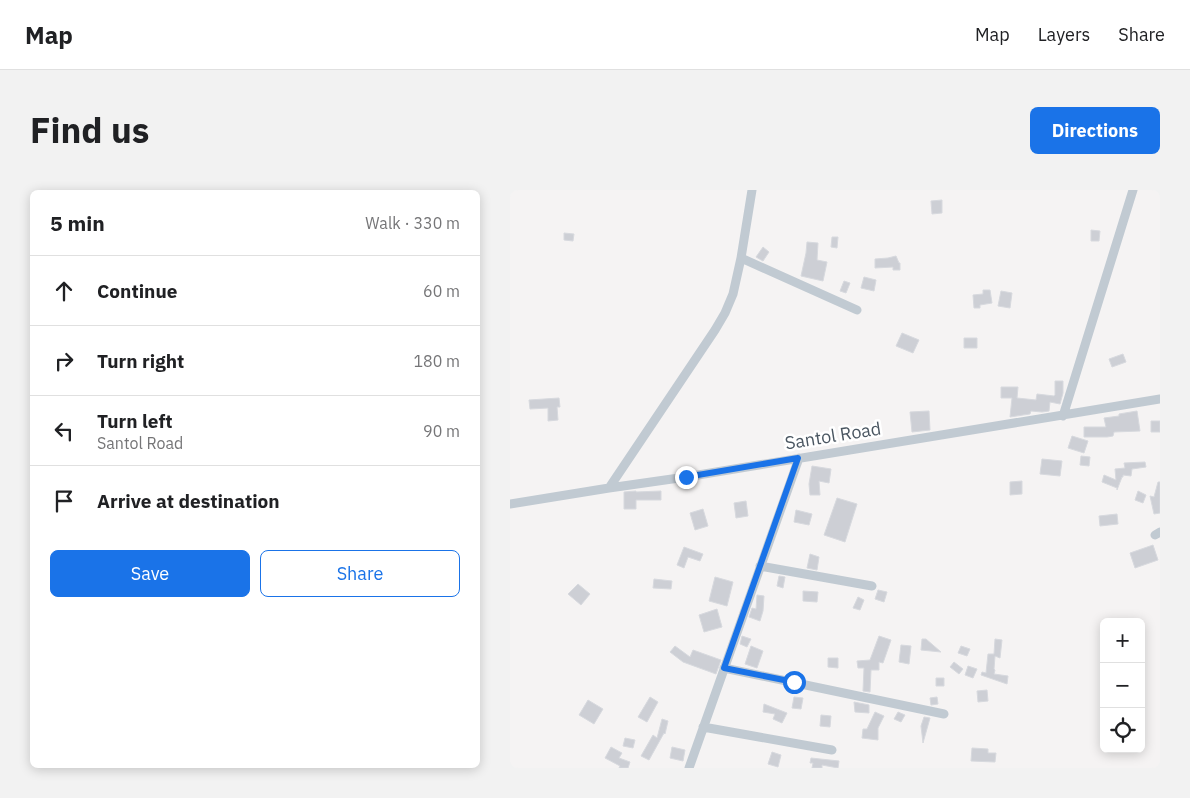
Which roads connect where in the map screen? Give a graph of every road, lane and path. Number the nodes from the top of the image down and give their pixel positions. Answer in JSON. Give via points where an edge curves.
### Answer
{"nodes":[{"id":1,"x":752,"y":190,"type":"edge"},
{"id":2,"x":1133,"y":190,"type":"edge"},
{"id":3,"x":741,"y":258,"type":"junction"},
{"id":4,"x":857,"y":310,"type":"dead end"},
{"id":5,"x":1160,"y":399,"type":"edge"},
{"id":6,"x":1063,"y":416,"type":"junction"},
{"id":7,"x":798,"y":458,"type":"junction"},
{"id":8,"x":609,"y":488,"type":"junction"},
{"id":9,"x":510,"y":504,"type":"edge"},
{"id":10,"x":760,"y":566,"type":"junction"},
{"id":11,"x":872,"y":586,"type":"dead end"},
{"id":12,"x":724,"y":668,"type":"junction"},
{"id":13,"x":944,"y":714,"type":"dead end"},
{"id":14,"x":703,"y":727,"type":"junction"},
{"id":15,"x":832,"y":750,"type":"dead end"},
{"id":16,"x":689,"y":768,"type":"edge"}],
"edges":[{"from":1,"to":3,"type":"street"},
{"from":2,"to":6,"type":"street"},
{"from":3,"to":4,"type":"street"},
{"from":3,"to":8,"type":"street","via":[[733,294],[716,330]]},
{"from":5,"to":6,"type":"street","name":"Santol Road"},
{"from":6,"to":7,"type":"street","name":"Santol Road"},
{"from":7,"to":8,"type":"street","name":"Santol Road"},
{"from":7,"to":10,"type":"street"},
{"from":8,"to":9,"type":"street","name":"Santol Road"},
{"from":10,"to":11,"type":"street"},
{"from":10,"to":12,"type":"street"},
{"from":12,"to":13,"type":"street"},
{"from":12,"to":14,"type":"street"},
{"from":14,"to":15,"type":"street"},
{"from":14,"to":16,"type":"street"}]}
